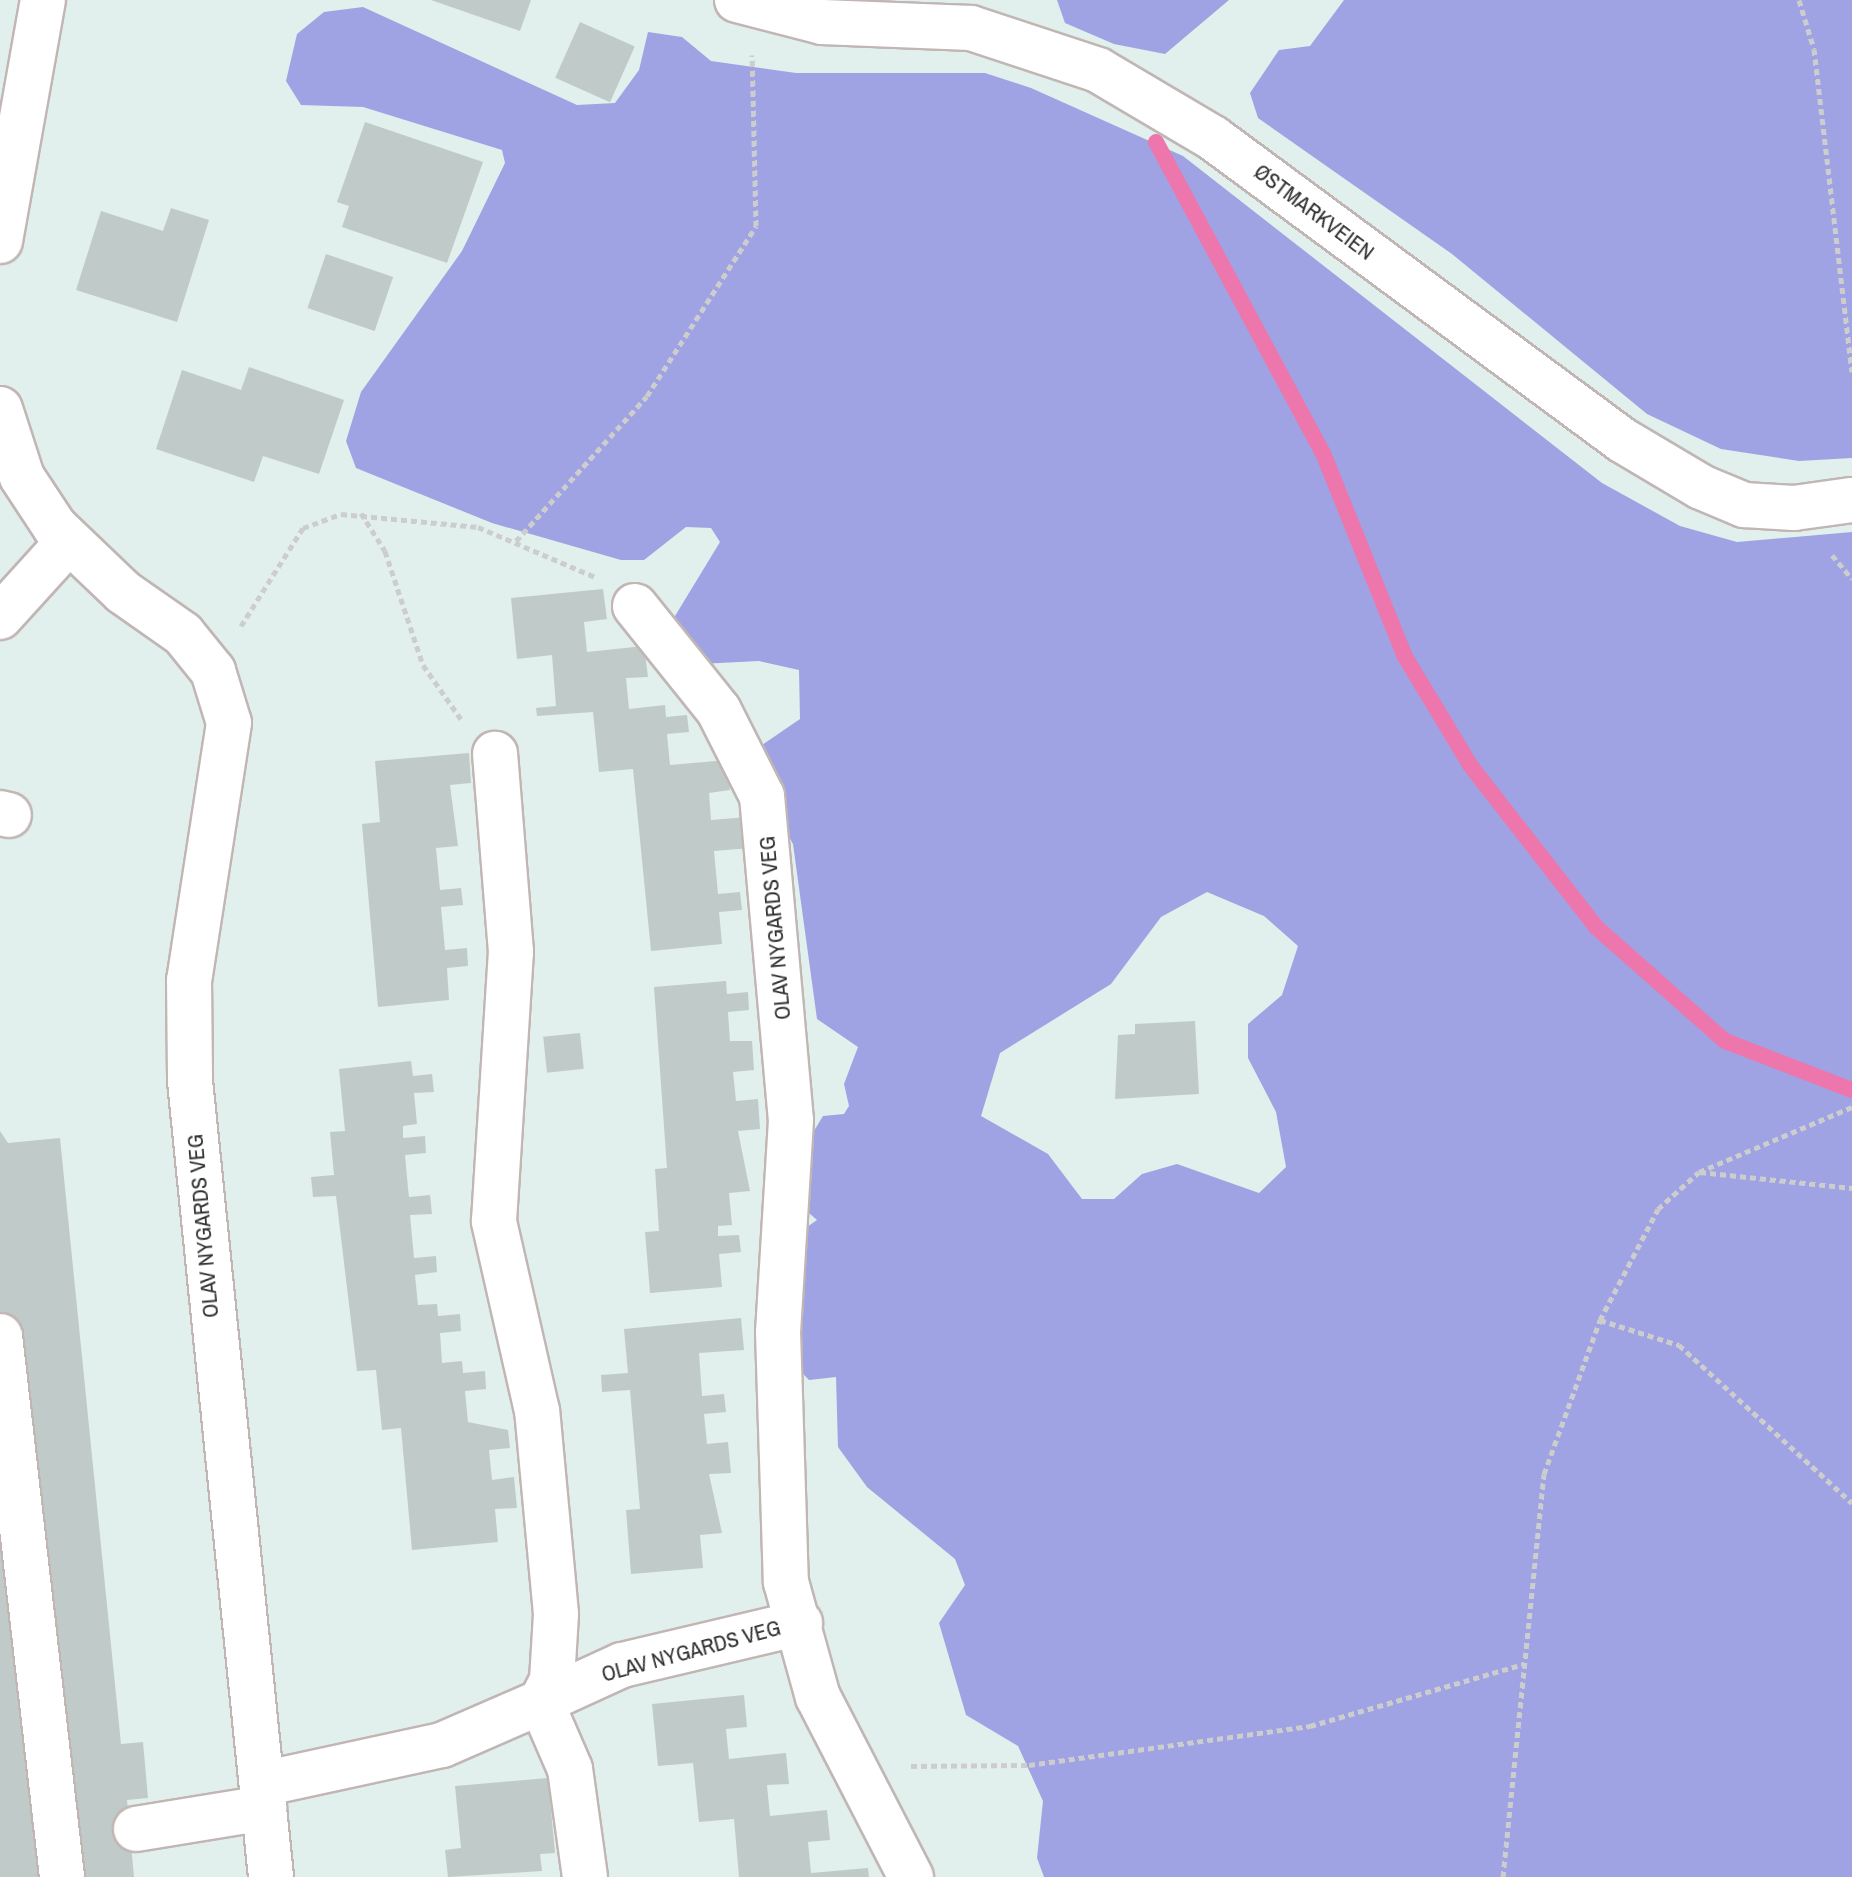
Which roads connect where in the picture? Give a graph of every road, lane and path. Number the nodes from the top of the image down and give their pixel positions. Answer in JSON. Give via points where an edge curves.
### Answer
{"nodes":[{"id":1,"x":43,"y":0,"type":"edge"},
{"id":2,"x":1799,"y":0,"type":"edge"},
{"id":3,"x":743,"y":3,"type":"edge"},
{"id":4,"x":2,"y":219,"type":"edge"},
{"id":5,"x":1852,"y":372,"type":"edge"},
{"id":6,"x":0,"y":409,"type":"edge"},
{"id":7,"x":1852,"y":500,"type":"edge"},
{"id":8,"x":361,"y":513,"type":"junction"},
{"id":9,"x":516,"y":541,"type":"junction"},
{"id":10,"x":67,"y":543,"type":"junction"},
{"id":11,"x":635,"y":606,"type":"joint"},
{"id":12,"x":0,"y":617,"type":"edge"},
{"id":13,"x":213,"y":671,"type":"junction"},
{"id":14,"x":495,"y":754,"type":"joint"},
{"id":15,"x":1852,"y":1107,"type":"edge"},
{"id":16,"x":1699,"y":1172,"type":"junction"},
{"id":17,"x":1852,"y":1188,"type":"edge"},
{"id":18,"x":1600,"y":1320,"type":"junction"},
{"id":19,"x":0,"y":1336,"type":"edge"},
{"id":20,"x":1851,"y":1499,"type":"edge"},
{"id":21,"x":800,"y":1623,"type":"junction"},
{"id":22,"x":1524,"y":1664,"type":"junction"},
{"id":23,"x":541,"y":1702,"type":"junction"},
{"id":24,"x":854,"y":1767,"type":"junction"},
{"id":25,"x":263,"y":1796,"type":"junction"},
{"id":26,"x":136,"y":1829,"type":"dead end"},
{"id":27,"x":62,"y":1877,"type":"edge"},
{"id":28,"x":271,"y":1877,"type":"edge"},
{"id":29,"x":585,"y":1877,"type":"edge"},
{"id":30,"x":911,"y":1877,"type":"edge"},
{"id":31,"x":1503,"y":1877,"type":"edge"}],
"edges":[{"from":1,"to":4,"type":"street"},
{"from":2,"to":5,"type":"path","via":[[1814,49]]},
{"from":3,"to":7,"type":"street","name":"ØSTMARKVEIEN","via":[[822,22],[971,28],[1098,70],[1213,138],[1622,440],[1701,487],[1744,505],[1794,508]]},
{"from":3,"to":9,"type":"path","via":[[756,226],[647,396]]},
{"from":6,"to":10,"type":"street","via":[[22,477]]},
{"from":8,"to":9,"type":"path","via":[[457,523]]},
{"from":8,"to":13,"type":"path","via":[[303,528]]},
{"from":8,"to":14,"type":"path","via":[[385,551],[423,665]]},
{"from":9,"to":11,"type":"path","via":[[610,585]]},
{"from":10,"to":12,"type":"street"},
{"from":10,"to":13,"type":"street","via":[[183,634]]},
{"from":11,"to":21,"type":"street","name":"OLAV NYGARDS VEG","via":[[727,723],[762,796],[791,1120],[778,1476],[786,1582]]},
{"from":13,"to":25,"type":"street","name":"OLAV NYGARDS VEG","via":[[229,723],[229,758],[189,980],[190,1081]]},
{"from":14,"to":23,"type":"street","via":[[511,952],[493,1197],[545,1478],[556,1654]]},
{"from":15,"to":16,"type":"path"},
{"from":16,"to":17,"type":"path"},
{"from":16,"to":18,"type":"path","via":[[1658,1209]]},
{"from":18,"to":20,"type":"path","via":[[1679,1345]]},
{"from":18,"to":22,"type":"path","via":[[1544,1474]]},
{"from":19,"to":27,"type":"street"},
{"from":21,"to":23,"type":"street","name":"OLAV NYGARDS VEG","via":[[622,1665]]},
{"from":21,"to":24,"type":"street","name":"OLAV NYGARDS VEG","via":[[818,1697]]},
{"from":22,"to":24,"type":"path","via":[[1310,1726],[1029,1765]]},
{"from":22,"to":31,"type":"path"},
{"from":23,"to":25,"type":"street","name":"OLAV NYGARDS VEG","via":[[442,1745]]},
{"from":23,"to":29,"type":"street","via":[[570,1769]]},
{"from":24,"to":30,"type":"street","name":"OLAV NYGARDS VEG"},
{"from":25,"to":26,"type":"street"},
{"from":25,"to":28,"type":"street","name":"OLAV NYGARDS VEG"}]}
